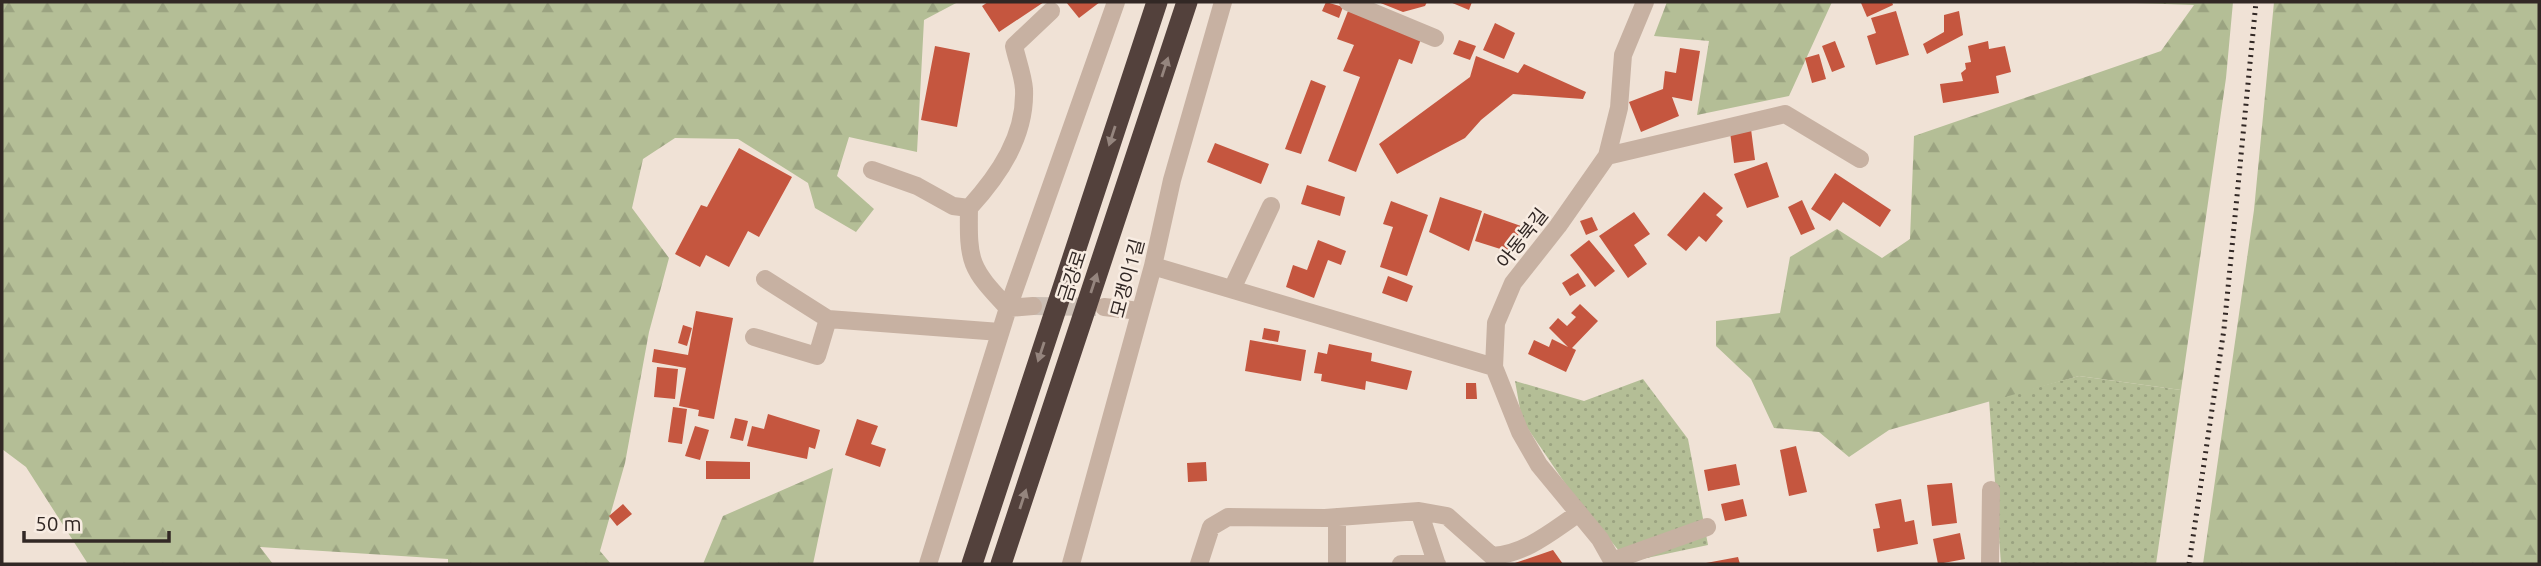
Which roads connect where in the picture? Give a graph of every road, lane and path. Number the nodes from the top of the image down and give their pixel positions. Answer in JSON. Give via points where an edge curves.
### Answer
{"nodes":[{"id":1,"x":1116,"y":2,"type":"edge"},
{"id":2,"x":1157,"y":2,"type":"edge"},
{"id":3,"x":1186,"y":2,"type":"edge"},
{"id":4,"x":1223,"y":2,"type":"edge"},
{"id":5,"x":1348,"y":2,"type":"edge"},
{"id":6,"x":1645,"y":2,"type":"edge"},
{"id":7,"x":1051,"y":10,"type":"dead end"},
{"id":8,"x":1435,"y":38,"type":"dead end"},
{"id":9,"x":1607,"y":156,"type":"junction"},
{"id":10,"x":1860,"y":159,"type":"dead end"},
{"id":11,"x":872,"y":170,"type":"dead end"},
{"id":12,"x":1271,"y":206,"type":"dead end"},
{"id":13,"x":969,"y":208,"type":"junction"},
{"id":14,"x":1153,"y":266,"type":"junction"},
{"id":15,"x":765,"y":279,"type":"dead end"},
{"id":16,"x":1232,"y":289,"type":"junction"},
{"id":17,"x":1033,"y":306,"type":"tunnel mouth"},
{"id":18,"x":1104,"y":307,"type":"tunnel mouth"},
{"id":19,"x":1008,"y":308,"type":"junction"},
{"id":20,"x":1140,"y":311,"type":"junction"},
{"id":21,"x":828,"y":319,"type":"junction"},
{"id":22,"x":1000,"y":332,"type":"junction"},
{"id":23,"x":754,"y":337,"type":"dead end"},
{"id":24,"x":1494,"y":367,"type":"junction"},
{"id":25,"x":1991,"y":489,"type":"dead end"},
{"id":26,"x":1419,"y":511,"type":"junction"},
{"id":27,"x":1579,"y":513,"type":"junction"},
{"id":28,"x":1337,"y":517,"type":"junction"},
{"id":29,"x":1707,"y":527,"type":"dead end"},
{"id":30,"x":1613,"y":562,"type":"edge"},
{"id":31,"x":1437,"y":563,"type":"edge"},
{"id":32,"x":928,"y":564,"type":"edge"},
{"id":33,"x":972,"y":564,"type":"edge"},
{"id":34,"x":1001,"y":564,"type":"edge"},
{"id":35,"x":1071,"y":564,"type":"edge"},
{"id":36,"x":1199,"y":564,"type":"edge"},
{"id":37,"x":1337,"y":564,"type":"edge"},
{"id":38,"x":1401,"y":564,"type":"edge"},
{"id":39,"x":1990,"y":564,"type":"edge"}],
"edges":[{"from":1,"to":19,"type":"street"},
{"from":2,"to":33,"type":"highway","name":"금강로","one_way":true},
{"from":34,"to":3,"type":"highway","name":"금강로","one_way":true},
{"from":4,"to":14,"type":"street","name":"모갱이1길","via":[[1172,180]]},
{"from":5,"to":8,"type":"street"},
{"from":6,"to":9,"type":"street","name":"아동북길","via":[[1623,55],[1619,108]]},
{"from":7,"to":13,"type":"street","via":[[1014,46],[1024,87],[1023,117],[992,183]]},
{"from":9,"to":10,"type":"street","via":[[1785,114]]},
{"from":9,"to":24,"type":"street","name":"아동북길","via":[[1513,283],[1496,323]]},
{"from":11,"to":13,"type":"street","via":[[917,186],[953,206]]},
{"from":12,"to":16,"type":"street"},
{"from":13,"to":19,"type":"street","via":[[968,253],[982,281]]},
{"from":14,"to":16,"type":"street"},
{"from":14,"to":20,"type":"street","name":"모갱이1길"},
{"from":15,"to":21,"type":"street"},
{"from":16,"to":24,"type":"street"},
{"from":17,"to":19,"type":"street"},
{"from":18,"to":20,"type":"street"},
{"from":19,"to":22,"type":"street"},
{"from":20,"to":35,"type":"street","name":"모갱이1길"},
{"from":21,"to":22,"type":"street"},
{"from":21,"to":23,"type":"street","via":[[817,356]]},
{"from":22,"to":32,"type":"street"},
{"from":24,"to":27,"type":"street","name":"아동북길","via":[[1526,443],[1553,485]]},
{"from":25,"to":39,"type":"street"},
{"from":26,"to":27,"type":"street","via":[[1447,516],[1492,556],[1511,555]]},
{"from":26,"to":28,"type":"street"},
{"from":26,"to":31,"type":"street"},
{"from":27,"to":30,"type":"street","name":"아동북길"},
{"from":28,"to":36,"type":"street","via":[[1228,517],[1211,527]]},
{"from":28,"to":37,"type":"street"},
{"from":29,"to":30,"type":"street"},
{"from":31,"to":38,"type":"street"}]}
